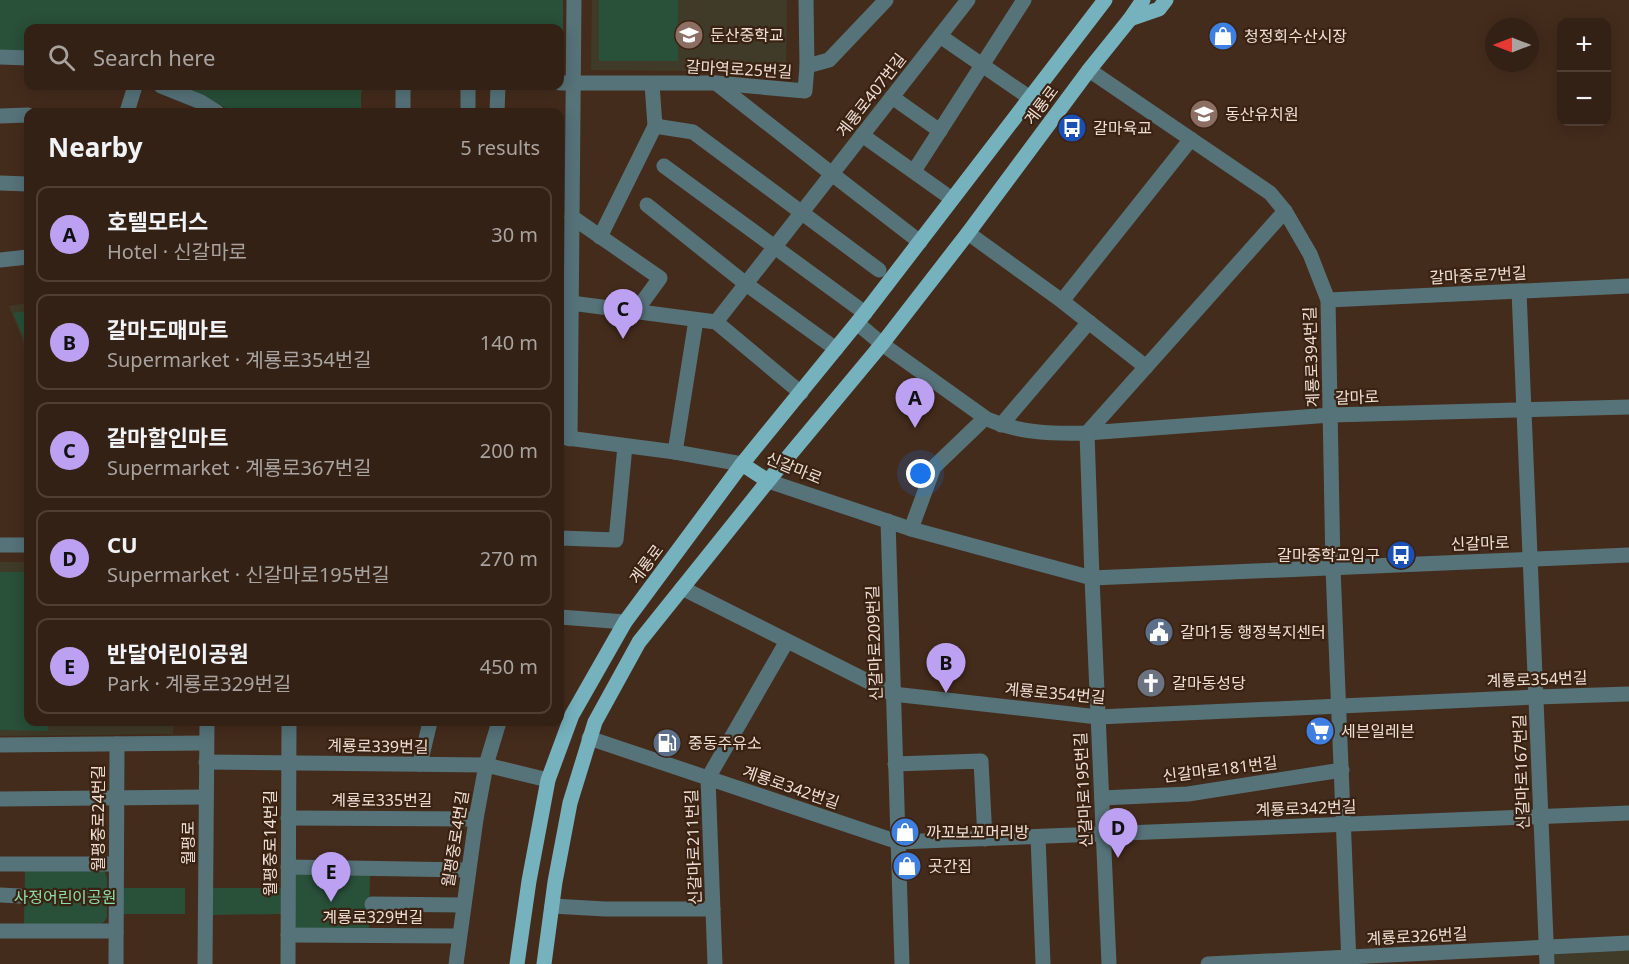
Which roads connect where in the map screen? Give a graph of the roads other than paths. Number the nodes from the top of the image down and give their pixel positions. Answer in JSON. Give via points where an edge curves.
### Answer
{"nodes":[{"id":1,"x":574,"y":0,"type":"edge"},
{"id":2,"x":806,"y":0,"type":"edge"},
{"id":3,"x":886,"y":0,"type":"edge"},
{"id":4,"x":968,"y":0,"type":"edge"},
{"id":5,"x":1024,"y":0,"type":"edge"},
{"id":6,"x":1105,"y":0,"type":"edge"},
{"id":7,"x":1143,"y":0,"type":"edge"},
{"id":8,"x":1166,"y":0,"type":"edge"},
{"id":9,"x":1130,"y":19,"type":"junction"},
{"id":10,"x":940,"y":36,"type":"junction"},
{"id":11,"x":0,"y":57,"type":"edge"},
{"id":12,"x":24,"y":58,"type":"edge"},
{"id":13,"x":807,"y":66,"type":"junction"},
{"id":14,"x":982,"y":66,"type":"junction"},
{"id":15,"x":1089,"y":70,"type":"junction"},
{"id":16,"x":566,"y":83,"type":"edge"},
{"id":17,"x":716,"y":83,"type":"junction"},
{"id":18,"x":652,"y":84,"type":"junction"},
{"id":19,"x":134,"y":90,"type":"edge"},
{"id":20,"x":172,"y":90,"type":"edge"},
{"id":21,"x":403,"y":90,"type":"edge"},
{"id":22,"x":468,"y":90,"type":"edge"},
{"id":23,"x":498,"y":90,"type":"edge"},
{"id":24,"x":892,"y":97,"type":"junction"},
{"id":25,"x":1030,"y":98,"type":"junction"},
{"id":26,"x":128,"y":108,"type":"edge"},
{"id":27,"x":211,"y":108,"type":"edge"},
{"id":28,"x":403,"y":108,"type":"edge"},
{"id":29,"x":468,"y":108,"type":"edge"},
{"id":30,"x":497,"y":108,"type":"edge"},
{"id":31,"x":0,"y":116,"type":"edge"},
{"id":32,"x":24,"y":116,"type":"edge"},
{"id":33,"x":655,"y":126,"type":"junction"},
{"id":34,"x":940,"y":131,"type":"junction"},
{"id":35,"x":862,"y":135,"type":"junction"},
{"id":36,"x":1191,"y":139,"type":"junction"},
{"id":37,"x":664,"y":166,"type":"dead end"},
{"id":38,"x":914,"y":171,"type":"junction"},
{"id":39,"x":832,"y":174,"type":"junction"},
{"id":40,"x":0,"y":183,"type":"edge"},
{"id":41,"x":24,"y":184,"type":"edge"},
{"id":42,"x":566,"y":188,"type":"edge"},
{"id":43,"x":952,"y":200,"type":"junction"},
{"id":44,"x":647,"y":205,"type":"dead end"},
{"id":45,"x":1285,"y":211,"type":"junction"},
{"id":46,"x":801,"y":213,"type":"junction"},
{"id":47,"x":572,"y":217,"type":"junction"},
{"id":48,"x":968,"y":233,"type":"junction"},
{"id":49,"x":600,"y":237,"type":"junction"},
{"id":50,"x":920,"y":242,"type":"junction"},
{"id":51,"x":775,"y":247,"type":"junction"},
{"id":52,"x":24,"y":257,"type":"edge"},
{"id":53,"x":0,"y":260,"type":"edge"},
{"id":54,"x":879,"y":270,"type":"dead end"},
{"id":55,"x":746,"y":284,"type":"junction"},
{"id":56,"x":1629,"y":286,"type":"edge"},
{"id":57,"x":1519,"y":291,"type":"junction"},
{"id":58,"x":1328,"y":300,"type":"junction"},
{"id":59,"x":1062,"y":301,"type":"junction"},
{"id":60,"x":565,"y":303,"type":"edge"},
{"id":61,"x":636,"y":311,"type":"junction"},
{"id":62,"x":861,"y":318,"type":"junction"},
{"id":63,"x":696,"y":320,"type":"junction"},
{"id":64,"x":716,"y":322,"type":"junction"},
{"id":65,"x":1089,"y":322,"type":"junction"},
{"id":66,"x":882,"y":344,"type":"junction"},
{"id":67,"x":836,"y":350,"type":"junction"},
{"id":68,"x":1146,"y":367,"type":"junction"},
{"id":69,"x":801,"y":393,"type":"junction"},
{"id":70,"x":1629,"y":408,"type":"edge"},
{"id":71,"x":1524,"y":410,"type":"junction"},
{"id":72,"x":1331,"y":415,"type":"junction"},
{"id":73,"x":985,"y":418,"type":"junction"},
{"id":74,"x":1001,"y":425,"type":"junction"},
{"id":75,"x":1087,"y":433,"type":"junction"},
{"id":76,"x":565,"y":438,"type":"edge"},
{"id":77,"x":625,"y":446,"type":"junction"},
{"id":78,"x":675,"y":453,"type":"junction"},
{"id":79,"x":742,"y":464,"type":"junction"},
{"id":80,"x":768,"y":481,"type":"junction"},
{"id":81,"x":888,"y":521,"type":"junction"},
{"id":82,"x":911,"y":529,"type":"junction"},
{"id":83,"x":564,"y":538,"type":"edge"},
{"id":84,"x":0,"y":545,"type":"edge"},
{"id":85,"x":24,"y":545,"type":"edge"},
{"id":86,"x":1629,"y":555,"type":"edge"},
{"id":87,"x":1530,"y":559,"type":"junction"},
{"id":88,"x":1333,"y":567,"type":"junction"},
{"id":89,"x":1092,"y":578,"type":"junction"},
{"id":90,"x":682,"y":588,"type":"junction"},
{"id":91,"x":564,"y":617,"type":"edge"},
{"id":92,"x":625,"y":622,"type":"junction"},
{"id":93,"x":787,"y":641,"type":"junction"},
{"id":94,"x":893,"y":694,"type":"junction"},
{"id":95,"x":1629,"y":694,"type":"edge"},
{"id":96,"x":1536,"y":697,"type":"junction"},
{"id":97,"x":1339,"y":706,"type":"junction"},
{"id":98,"x":1098,"y":717,"type":"junction"},
{"id":99,"x":207,"y":726,"type":"edge"},
{"id":100,"x":289,"y":726,"type":"edge"},
{"id":101,"x":429,"y":726,"type":"edge"},
{"id":102,"x":498,"y":726,"type":"edge"},
{"id":103,"x":590,"y":738,"type":"junction"},
{"id":104,"x":207,"y":743,"type":"junction"},
{"id":105,"x":117,"y":744,"type":"junction"},
{"id":106,"x":0,"y":745,"type":"edge"},
{"id":107,"x":206,"y":762,"type":"junction"},
{"id":108,"x":288,"y":763,"type":"junction"},
{"id":109,"x":420,"y":764,"type":"junction"},
{"id":110,"x":896,"y":764,"type":"junction"},
{"id":111,"x":486,"y":765,"type":"junction"},
{"id":112,"x":1342,"y":770,"type":"junction"},
{"id":113,"x":708,"y":778,"type":"junction"},
{"id":114,"x":548,"y":780,"type":"junction"},
{"id":115,"x":206,"y":797,"type":"junction"},
{"id":116,"x":116,"y":798,"type":"junction"},
{"id":117,"x":1102,"y":798,"type":"junction"},
{"id":118,"x":0,"y":799,"type":"edge"},
{"id":119,"x":1629,"y":813,"type":"edge"},
{"id":120,"x":1541,"y":816,"type":"junction"},
{"id":121,"x":288,"y":818,"type":"junction"},
{"id":122,"x":476,"y":819,"type":"junction"},
{"id":123,"x":1344,"y":824,"type":"junction"},
{"id":124,"x":1103,"y":834,"type":"junction"},
{"id":125,"x":1038,"y":837,"type":"junction"},
{"id":126,"x":985,"y":839,"type":"junction"},
{"id":127,"x":898,"y":842,"type":"junction"},
{"id":128,"x":0,"y":864,"type":"edge"},
{"id":129,"x":116,"y":864,"type":"junction"},
{"id":130,"x":288,"y":867,"type":"junction"},
{"id":131,"x":468,"y":870,"type":"junction"},
{"id":132,"x":0,"y":896,"type":"edge"},
{"id":133,"x":20,"y":896,"type":"dead end"},
{"id":134,"x":372,"y":904,"type":"dead end"},
{"id":135,"x":463,"y":905,"type":"junction"},
{"id":136,"x":552,"y":906,"type":"junction"},
{"id":137,"x":713,"y":909,"type":"junction"},
{"id":138,"x":0,"y":931,"type":"edge"},
{"id":139,"x":116,"y":931,"type":"junction"},
{"id":140,"x":288,"y":935,"type":"junction"},
{"id":141,"x":459,"y":936,"type":"junction"},
{"id":142,"x":1629,"y":943,"type":"edge"},
{"id":143,"x":1546,"y":947,"type":"junction"},
{"id":144,"x":1349,"y":961,"type":"edge"},
{"id":145,"x":1255,"y":963,"type":"edge"},
{"id":146,"x":116,"y":964,"type":"edge"},
{"id":147,"x":205,"y":964,"type":"edge"},
{"id":148,"x":288,"y":964,"type":"edge"},
{"id":149,"x":456,"y":964,"type":"edge"},
{"id":150,"x":517,"y":964,"type":"edge"},
{"id":151,"x":544,"y":964,"type":"edge"},
{"id":152,"x":715,"y":964,"type":"edge"},
{"id":153,"x":902,"y":964,"type":"edge"},
{"id":154,"x":1043,"y":964,"type":"edge"},
{"id":155,"x":1109,"y":964,"type":"edge"},
{"id":156,"x":1208,"y":964,"type":"edge"},
{"id":157,"x":1547,"y":964,"type":"edge"}],
"edges":[{"from":1,"to":16,"type":"street"},
{"from":2,"to":13,"type":"street","name":"갈마역로25번길"},
{"from":3,"to":13,"type":"street","via":[[829,60]]},
{"from":4,"to":10,"type":"street","name":"계룡로407번길"},
{"from":5,"to":14,"type":"street"},
{"from":6,"to":25,"type":"main road","name":"계룡로"},
{"from":7,"to":9,"type":"main road","name":"계룡로"},
{"from":8,"to":9,"type":"main road","via":[[1159,9]]},
{"from":9,"to":15,"type":"main road","name":"계룡로"},
{"from":10,"to":14,"type":"street"},
{"from":10,"to":24,"type":"street","name":"계룡로407번길"},
{"from":11,"to":12,"type":"street"},
{"from":13,"to":17,"type":"street","name":"갈마역로25번길","via":[[805,91]]},
{"from":14,"to":25,"type":"street"},
{"from":14,"to":34,"type":"street"},
{"from":15,"to":36,"type":"street","name":"계룡로394번길"},
{"from":15,"to":48,"type":"main road","name":"계룡로"},
{"from":16,"to":18,"type":"street","name":"갈마역로25번길"},
{"from":16,"to":42,"type":"street"},
{"from":17,"to":18,"type":"street","name":"갈마역로25번길"},
{"from":17,"to":39,"type":"street"},
{"from":18,"to":33,"type":"street"},
{"from":19,"to":26,"type":"street"},
{"from":20,"to":27,"type":"street"},
{"from":21,"to":28,"type":"street"},
{"from":22,"to":29,"type":"street"},
{"from":23,"to":30,"type":"street"},
{"from":24,"to":34,"type":"street"},
{"from":24,"to":35,"type":"street","name":"계룡로407번길"},
{"from":25,"to":43,"type":"main road","name":"계룡로"},
{"from":31,"to":32,"type":"street"},
{"from":33,"to":46,"type":"street","via":[[693,132]]},
{"from":33,"to":49,"type":"street"},
{"from":34,"to":38,"type":"street"},
{"from":35,"to":38,"type":"street"},
{"from":35,"to":39,"type":"street","name":"계룡로407번길"},
{"from":36,"to":45,"type":"street","name":"계룡로394번길","via":[[1270,193]]},
{"from":36,"to":59,"type":"street"},
{"from":37,"to":51,"type":"street"},
{"from":38,"to":43,"type":"street"},
{"from":39,"to":46,"type":"street","name":"계룡로407번길"},
{"from":39,"to":50,"type":"street"},
{"from":40,"to":41,"type":"street"},
{"from":42,"to":47,"type":"street"},
{"from":43,"to":50,"type":"main road","name":"계룡로"},
{"from":44,"to":55,"type":"street"},
{"from":45,"to":58,"type":"street","name":"계룡로394번길","via":[[1310,254]]},
{"from":45,"to":68,"type":"street"},
{"from":46,"to":51,"type":"street","name":"계룡로407번길"},
{"from":46,"to":54,"type":"street"},
{"from":47,"to":49,"type":"street"},
{"from":47,"to":60,"type":"street"},
{"from":48,"to":59,"type":"street"},
{"from":48,"to":66,"type":"main road","name":"계룡로"},
{"from":49,"to":61,"type":"street","via":[[660,278]]},
{"from":50,"to":62,"type":"main road","name":"계룡로"},
{"from":51,"to":55,"type":"street","name":"계룡로407번길"},
{"from":51,"to":62,"type":"street","name":"갈마로"},
{"from":52,"to":53,"type":"street"},
{"from":55,"to":64,"type":"street","name":"계룡로407번길"},
{"from":55,"to":67,"type":"street"},
{"from":56,"to":57,"type":"street","name":"갈마중로7번길"},
{"from":57,"to":58,"type":"street","name":"갈마중로7번길"},
{"from":57,"to":71,"type":"street","name":"신갈마로167번길"},
{"from":58,"to":72,"type":"street","name":"계룡로394번길"},
{"from":59,"to":65,"type":"street"},
{"from":60,"to":61,"type":"street"},
{"from":60,"to":76,"type":"street"},
{"from":61,"to":63,"type":"street"},
{"from":62,"to":66,"type":"street","name":"갈마로"},
{"from":62,"to":67,"type":"main road","name":"계룡로"},
{"from":63,"to":64,"type":"street"},
{"from":63,"to":78,"type":"street"},
{"from":64,"to":69,"type":"street"},
{"from":65,"to":68,"type":"street"},
{"from":65,"to":74,"type":"street"},
{"from":66,"to":73,"type":"street","name":"갈마로"},
{"from":66,"to":80,"type":"main road","name":"계룡로"},
{"from":67,"to":69,"type":"main road","name":"계룡로"},
{"from":68,"to":75,"type":"street"},
{"from":69,"to":79,"type":"main road","name":"계룡로"},
{"from":70,"to":71,"type":"street","name":"갈마로"},
{"from":71,"to":72,"type":"street","name":"갈마로"},
{"from":71,"to":87,"type":"street","name":"신갈마로167번길"},
{"from":72,"to":75,"type":"street","name":"갈마로"},
{"from":72,"to":88,"type":"street"},
{"from":73,"to":74,"type":"street","name":"갈마로"},
{"from":73,"to":82,"type":"street","via":[[934,467]]},
{"from":74,"to":75,"type":"street","name":"갈마로","via":[[1058,434]]},
{"from":75,"to":89,"type":"street"},
{"from":76,"to":77,"type":"street","name":"신갈마로"},
{"from":77,"to":78,"type":"street","name":"신갈마로"},
{"from":77,"to":83,"type":"street","via":[[616,540]]},
{"from":78,"to":79,"type":"street","name":"신갈마로"},
{"from":79,"to":80,"type":"main road","name":"신갈마로"},
{"from":79,"to":92,"type":"main road","name":"계룡로"},
{"from":80,"to":81,"type":"street","name":"신갈마로"},
{"from":80,"to":90,"type":"main road","name":"계룡로"},
{"from":81,"to":82,"type":"street","name":"신갈마로"},
{"from":81,"to":94,"type":"street","name":"신갈마로209번길"},
{"from":82,"to":89,"type":"street","name":"신갈마로"},
{"from":84,"to":85,"type":"street"},
{"from":86,"to":87,"type":"street","name":"신갈마로"},
{"from":87,"to":88,"type":"street","name":"신갈마로"},
{"from":87,"to":96,"type":"street","name":"신갈마로167번길"},
{"from":88,"to":89,"type":"street","name":"신갈마로"},
{"from":88,"to":97,"type":"street"},
{"from":89,"to":98,"type":"street","name":"신갈마로195번길"},
{"from":90,"to":93,"type":"street","name":"계룡로354번길"},
{"from":90,"to":103,"type":"main road","name":"계룡로","via":[[639,642]]},
{"from":91,"to":92,"type":"street"},
{"from":92,"to":114,"type":"main road","name":"계룡로","via":[[572,715]]},
{"from":93,"to":94,"type":"street","name":"계룡로354번길"},
{"from":93,"to":113,"type":"street","name":"신갈마로211번길"},
{"from":94,"to":98,"type":"street","name":"계룡로354번길"},
{"from":94,"to":110,"type":"street","name":"신갈마로209번길"},
{"from":95,"to":96,"type":"street","name":"계룡로354번길"},
{"from":96,"to":97,"type":"street","name":"계룡로354번길"},
{"from":96,"to":120,"type":"street","name":"신갈마로167번길"},
{"from":97,"to":98,"type":"street","name":"계룡로354번길"},
{"from":97,"to":112,"type":"street"},
{"from":98,"to":117,"type":"street","name":"신갈마로195번길"},
{"from":99,"to":104,"type":"street","name":"월평로"},
{"from":100,"to":108,"type":"street","name":"월평중로14번길"},
{"from":101,"to":109,"type":"street"},
{"from":102,"to":111,"type":"street","name":"월평중로4번길"},
{"from":103,"to":113,"type":"street","name":"계룡로342번길"},
{"from":103,"to":136,"type":"main road","name":"계룡로","via":[[570,803]]},
{"from":104,"to":105,"type":"street"},
{"from":104,"to":107,"type":"street","name":"월평로"},
{"from":105,"to":106,"type":"street"},
{"from":105,"to":116,"type":"street","name":"월평중로24번길"},
{"from":107,"to":108,"type":"street","name":"계룡로339번길"},
{"from":107,"to":115,"type":"street","name":"월평로"},
{"from":108,"to":109,"type":"street","name":"계룡로339번길"},
{"from":108,"to":121,"type":"street","name":"월평중로14번길"},
{"from":109,"to":111,"type":"street","name":"계룡로339번길"},
{"from":110,"to":126,"type":"street","via":[[981,761]]},
{"from":110,"to":127,"type":"street","name":"신갈마로209번길"},
{"from":111,"to":114,"type":"street","name":"계룡로339번길"},
{"from":111,"to":122,"type":"street","name":"월평중로4번길"},
{"from":112,"to":117,"type":"street","name":"신갈마로181번길","via":[[1188,794]]},
{"from":112,"to":123,"type":"street"},
{"from":113,"to":127,"type":"street","name":"계룡로342번길"},
{"from":113,"to":137,"type":"street","name":"신갈마로211번길"},
{"from":114,"to":150,"type":"main road","name":"계룡로"},
{"from":115,"to":116,"type":"street"},
{"from":115,"to":147,"type":"street","name":"월평로"},
{"from":116,"to":118,"type":"street"},
{"from":116,"to":129,"type":"street","name":"월평중로24번길"},
{"from":117,"to":124,"type":"street","name":"신갈마로195번길"},
{"from":119,"to":120,"type":"street","name":"계룡로342번길"},
{"from":120,"to":123,"type":"street","name":"계룡로342번길"},
{"from":120,"to":143,"type":"street","name":"신갈마로167번길"},
{"from":121,"to":122,"type":"street","name":"계룡로335번길"},
{"from":121,"to":130,"type":"street","name":"월평중로14번길"},
{"from":122,"to":131,"type":"street","name":"월평중로4번길"},
{"from":123,"to":124,"type":"street","name":"계룡로342번길"},
{"from":123,"to":144,"type":"street"},
{"from":124,"to":125,"type":"street","name":"계룡로342번길"},
{"from":124,"to":155,"type":"street","name":"신갈마로195번길"},
{"from":125,"to":126,"type":"street","name":"계룡로342번길"},
{"from":125,"to":154,"type":"street"},
{"from":126,"to":127,"type":"street","name":"계룡로342번길"},
{"from":127,"to":153,"type":"street","name":"신갈마로209번길"},
{"from":128,"to":129,"type":"street"},
{"from":129,"to":139,"type":"street","name":"월평중로24번길"},
{"from":130,"to":131,"type":"street"},
{"from":130,"to":140,"type":"street","name":"월평중로14번길"},
{"from":131,"to":135,"type":"street","name":"월평중로4번길"},
{"from":132,"to":133,"type":"street"},
{"from":134,"to":135,"type":"street"},
{"from":135,"to":141,"type":"street","name":"월평중로4번길"},
{"from":136,"to":137,"type":"street"},
{"from":136,"to":151,"type":"main road","name":"계룡로"},
{"from":137,"to":152,"type":"street","name":"신갈마로211번길"},
{"from":138,"to":139,"type":"street"},
{"from":139,"to":146,"type":"street","name":"월평중로24번길"},
{"from":140,"to":141,"type":"street","name":"계룡로329번길"},
{"from":140,"to":148,"type":"street","name":"월평중로14번길"},
{"from":141,"to":149,"type":"street","name":"월평중로4번길"},
{"from":142,"to":143,"type":"street","name":"계룡로326번길"},
{"from":143,"to":144,"type":"street","name":"계룡로326번길"},
{"from":143,"to":157,"type":"street","name":"신갈마로167번길"},
{"from":144,"to":145,"type":"street","name":"계룡로326번길"},
{"from":145,"to":156,"type":"street","name":"계룡로326번길"}]}
